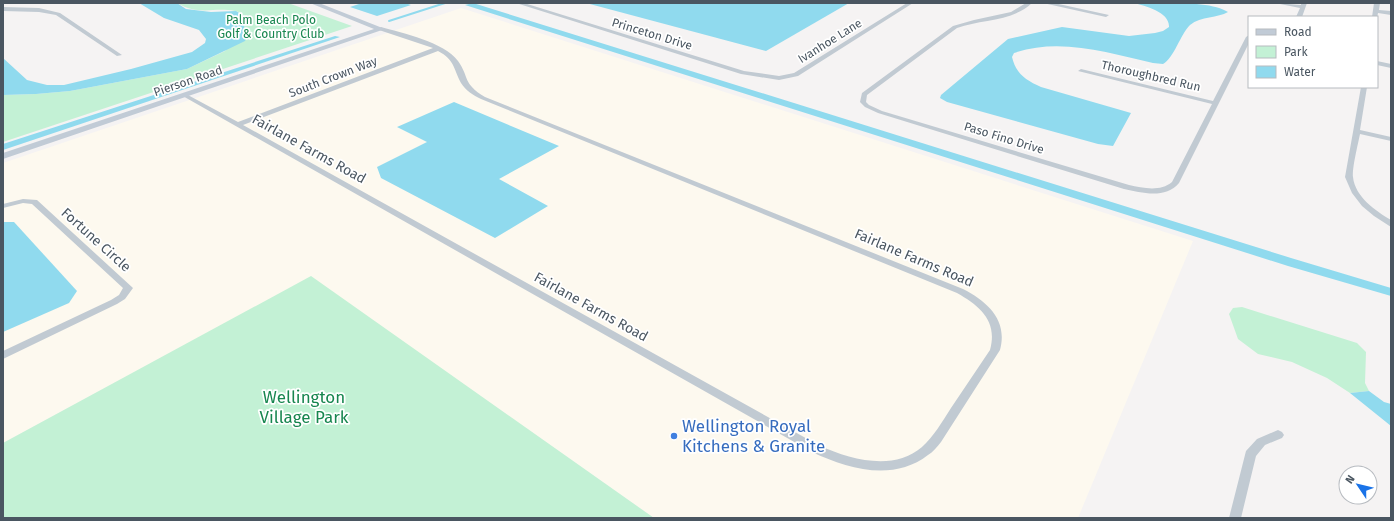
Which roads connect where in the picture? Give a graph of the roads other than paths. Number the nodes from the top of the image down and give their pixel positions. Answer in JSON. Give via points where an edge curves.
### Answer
{"nodes":[{"id":1,"x":313,"y":3,"type":"edge"},
{"id":2,"x":519,"y":3,"type":"edge"},
{"id":3,"x":910,"y":3,"type":"edge"},
{"id":4,"x":1029,"y":3,"type":"edge"},
{"id":5,"x":1046,"y":3,"type":"edge"},
{"id":6,"x":1278,"y":3,"type":"edge"},
{"id":7,"x":1377,"y":3,"type":"edge"},
{"id":8,"x":1303,"y":5,"type":"edge"},
{"id":9,"x":3,"y":9,"type":"edge"},
{"id":10,"x":1376,"y":11,"type":"junction"},
{"id":11,"x":1391,"y":13,"type":"edge"},
{"id":12,"x":1106,"y":15,"type":"dead end"},
{"id":13,"x":1299,"y":16,"type":"edge"},
{"id":14,"x":1375,"y":16,"type":"edge"},
{"id":15,"x":381,"y":29,"type":"junction"},
{"id":16,"x":1248,"y":39,"type":"edge"},
{"id":17,"x":437,"y":49,"type":"junction"},
{"id":18,"x":118,"y":55,"type":"dead end"},
{"id":19,"x":1378,"y":63,"type":"edge"},
{"id":20,"x":1391,"y":66,"type":"edge"},
{"id":21,"x":1081,"y":71,"type":"dead end"},
{"id":22,"x":779,"y":78,"type":"joint"},
{"id":23,"x":1364,"y":88,"type":"edge"},
{"id":24,"x":184,"y":95,"type":"junction"},
{"id":25,"x":1215,"y":103,"type":"junction"},
{"id":26,"x":237,"y":124,"type":"junction"},
{"id":27,"x":1357,"y":131,"type":"junction"},
{"id":28,"x":1391,"y":139,"type":"edge"},
{"id":29,"x":3,"y":156,"type":"edge"},
{"id":30,"x":3,"y":206,"type":"edge"},
{"id":31,"x":1391,"y":224,"type":"edge"},
{"id":32,"x":3,"y":355,"type":"edge"},
{"id":33,"x":1278,"y":435,"type":"dead end"},
{"id":34,"x":1235,"y":518,"type":"edge"}],
"edges":[{"from":1,"to":15,"type":"street","name":"Fairlane Farms Road"},
{"from":2,"to":22,"type":"street","name":"Princeton Drive","via":[[742,73]]},
{"from":3,"to":22,"type":"street","name":"Ivanhoe Lane","via":[[796,75]]},
{"from":4,"to":25,"type":"street","name":"Paso Fino Drive","via":[[1011,13],[955,27],[864,94],[863,102],[871,109],[887,115],[1127,187],[1155,190],[1166,189],[1175,183]]},
{"from":5,"to":12,"type":"street"},
{"from":6,"to":8,"type":"street"},
{"from":7,"to":10,"type":"street"},
{"from":8,"to":13,"type":"street"},
{"from":9,"to":18,"type":"street","via":[[39,10],[58,14]]},
{"from":10,"to":11,"type":"street"},
{"from":10,"to":14,"type":"street"},
{"from":15,"to":17,"type":"street","name":"Fairlane Farms Road"},
{"from":15,"to":24,"type":"street","name":"Pierson Road"},
{"from":16,"to":25,"type":"street","name":"Paso Fino Drive"},
{"from":17,"to":26,"type":"street","name":"South Crown Way"},
{"from":17,"to":26,"type":"street","name":"Fairlane Farms Road","via":[[454,61],[465,86],[483,98],[945,284],[980,303],[995,323],[997,345],[932,446],[912,460],[884,466],[863,466],[830,457]]},
{"from":19,"to":20,"type":"street"},
{"from":21,"to":25,"type":"street","name":"Thoroughbred Run"},
{"from":23,"to":27,"type":"street"},
{"from":24,"to":26,"type":"street","name":"Fairlane Farms Road"},
{"from":24,"to":29,"type":"street","name":"Pierson Road"},
{"from":27,"to":28,"type":"street"},
{"from":27,"to":31,"type":"street","via":[[1349,178],[1353,192],[1369,209]]},
{"from":30,"to":32,"type":"street","name":"Fortune Circle","via":[[23,201],[34,202],[128,288],[122,297],[114,302]]},
{"from":33,"to":34,"type":"street","via":[[1261,442],[1250,454]]}]}
